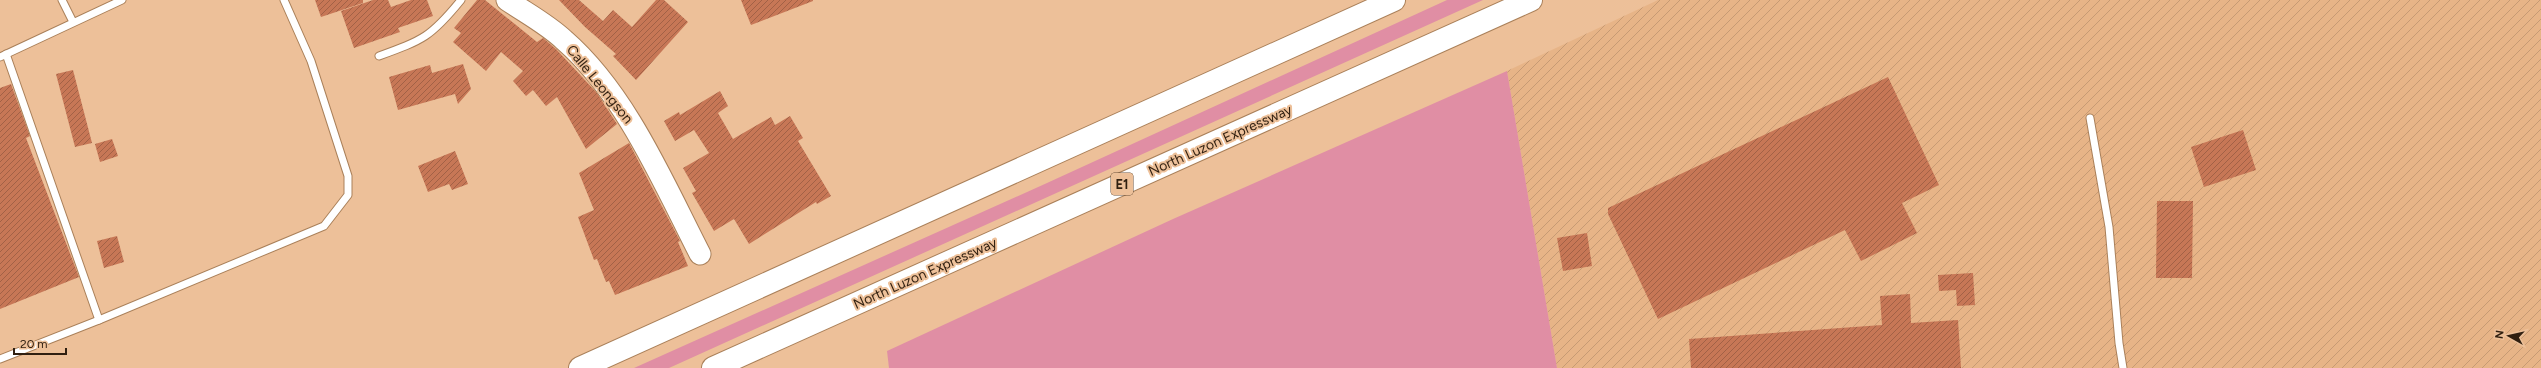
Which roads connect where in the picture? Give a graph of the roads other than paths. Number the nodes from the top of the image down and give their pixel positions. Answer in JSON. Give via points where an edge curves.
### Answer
{"nodes":[{"id":1,"x":62,"y":0,"type":"edge"},
{"id":2,"x":122,"y":0,"type":"edge"},
{"id":3,"x":284,"y":0,"type":"edge"},
{"id":4,"x":461,"y":0,"type":"edge"},
{"id":5,"x":507,"y":0,"type":"edge"},
{"id":6,"x":1394,"y":0,"type":"edge"},
{"id":7,"x":1531,"y":0,"type":"edge"},
{"id":8,"x":73,"y":22,"type":"junction"},
{"id":9,"x":3,"y":55,"type":"edge"},
{"id":10,"x":379,"y":56,"type":"dead end"},
{"id":11,"x":2090,"y":118,"type":"dead end"},
{"id":12,"x":700,"y":254,"type":"dead end"},
{"id":13,"x":99,"y":320,"type":"junction"},
{"id":14,"x":0,"y":359,"type":"edge"},
{"id":15,"x":580,"y":368,"type":"edge"},
{"id":16,"x":713,"y":368,"type":"edge"},
{"id":17,"x":2124,"y":368,"type":"edge"}],
"edges":[{"from":1,"to":8,"type":"lane"},
{"from":2,"to":8,"type":"lane"},
{"from":3,"to":13,"type":"lane","via":[[311,61],[348,176],[348,195],[324,226]]},
{"from":4,"to":10,"type":"lane","via":[[432,33],[417,42]]},
{"from":5,"to":12,"type":"main road","name":"Calle Leongson","via":[[566,41],[614,98],[636,130]]},
{"from":6,"to":15,"type":"highway"},
{"from":7,"to":16,"type":"highway","name":"North Luzon Expressway","number":"E1"},
{"from":8,"to":9,"type":"lane"},
{"from":9,"to":13,"type":"lane"},
{"from":11,"to":17,"type":"lane","via":[[2109,227],[2119,343]]},
{"from":13,"to":14,"type":"lane"}]}
